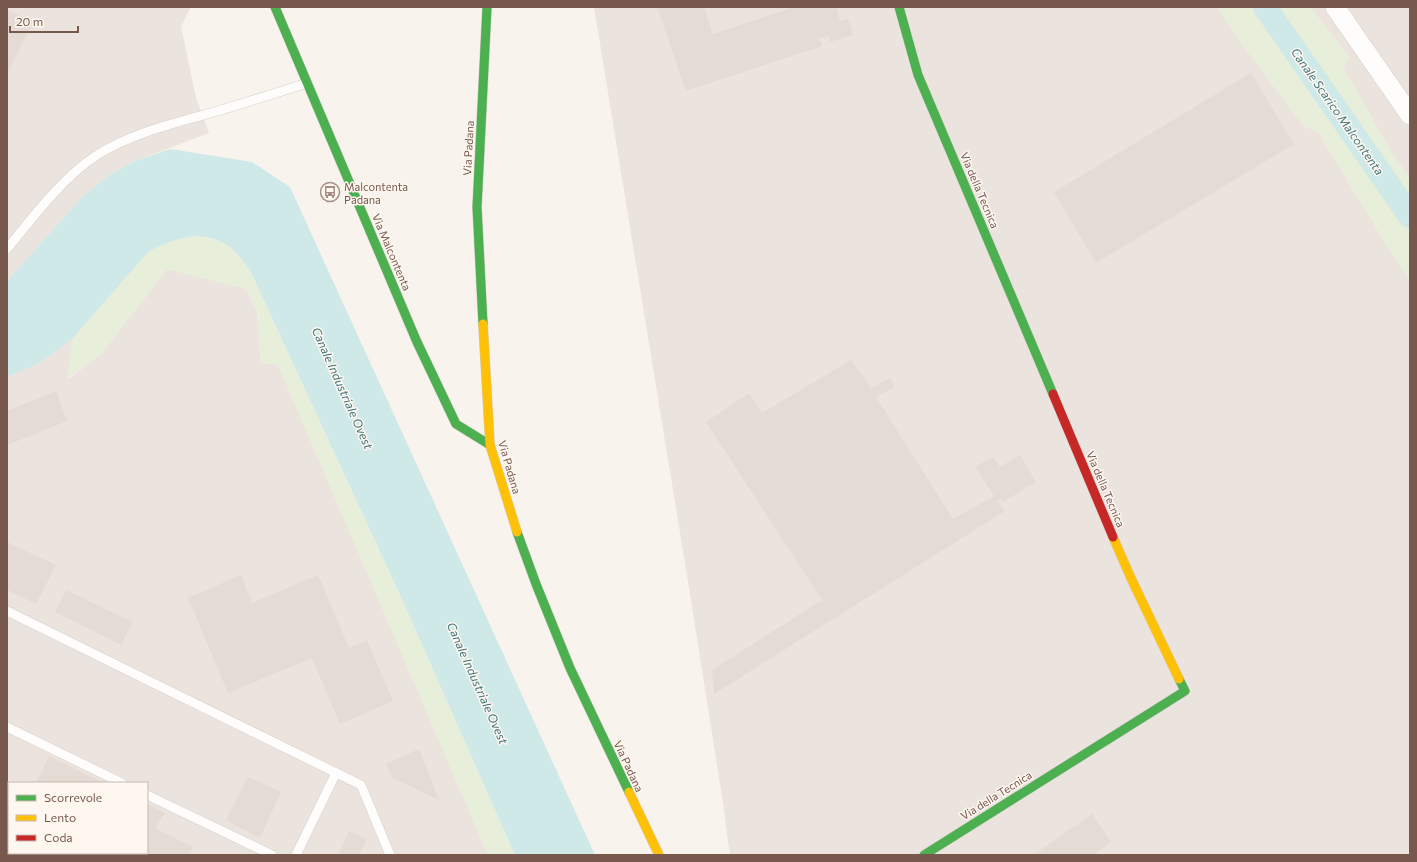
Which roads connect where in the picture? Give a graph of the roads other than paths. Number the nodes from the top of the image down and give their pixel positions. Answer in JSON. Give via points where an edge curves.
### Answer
{"nodes":[{"id":1,"x":275,"y":7,"type":"edge"},
{"id":2,"x":487,"y":7,"type":"edge"},
{"id":3,"x":899,"y":7,"type":"edge"},
{"id":4,"x":1335,"y":7,"type":"edge"},
{"id":5,"x":307,"y":83,"type":"junction"},
{"id":6,"x":1410,"y":115,"type":"edge"},
{"id":7,"x":7,"y":249,"type":"edge"},
{"id":8,"x":490,"y":445,"type":"junction"},
{"id":9,"x":7,"y":611,"type":"edge"},
{"id":10,"x":7,"y":727,"type":"edge"},
{"id":11,"x":336,"y":773,"type":"junction"},
{"id":12,"x":120,"y":782,"type":"edge"},
{"id":13,"x":148,"y":795,"type":"edge"},
{"id":14,"x":272,"y":855,"type":"edge"},
{"id":15,"x":296,"y":855,"type":"edge"},
{"id":16,"x":390,"y":855,"type":"edge"},
{"id":17,"x":659,"y":855,"type":"edge"},
{"id":18,"x":924,"y":855,"type":"edge"}],
"edges":[{"from":1,"to":5,"type":"street","name":"Via Malcontenta"},
{"from":2,"to":8,"type":"street","name":"Via Padana","via":[[477,207]]},
{"from":3,"to":18,"type":"street","name":"Via della Tecnica","via":[[921,82],[1130,576],[1185,691]]},
{"from":4,"to":6,"type":"street"},
{"from":5,"to":7,"type":"lane","via":[[180,121],[122,142],[97,155],[54,193]]},
{"from":5,"to":8,"type":"street","name":"Via Malcontenta","via":[[414,335],[456,424]]},
{"from":8,"to":17,"type":"street","name":"Via Padana","via":[[536,584],[570,668]]},
{"from":9,"to":11,"type":"lane"},
{"from":10,"to":12,"type":"lane"},
{"from":11,"to":15,"type":"lane"},
{"from":11,"to":16,"type":"lane","via":[[361,785]]},
{"from":13,"to":14,"type":"lane"}]}
